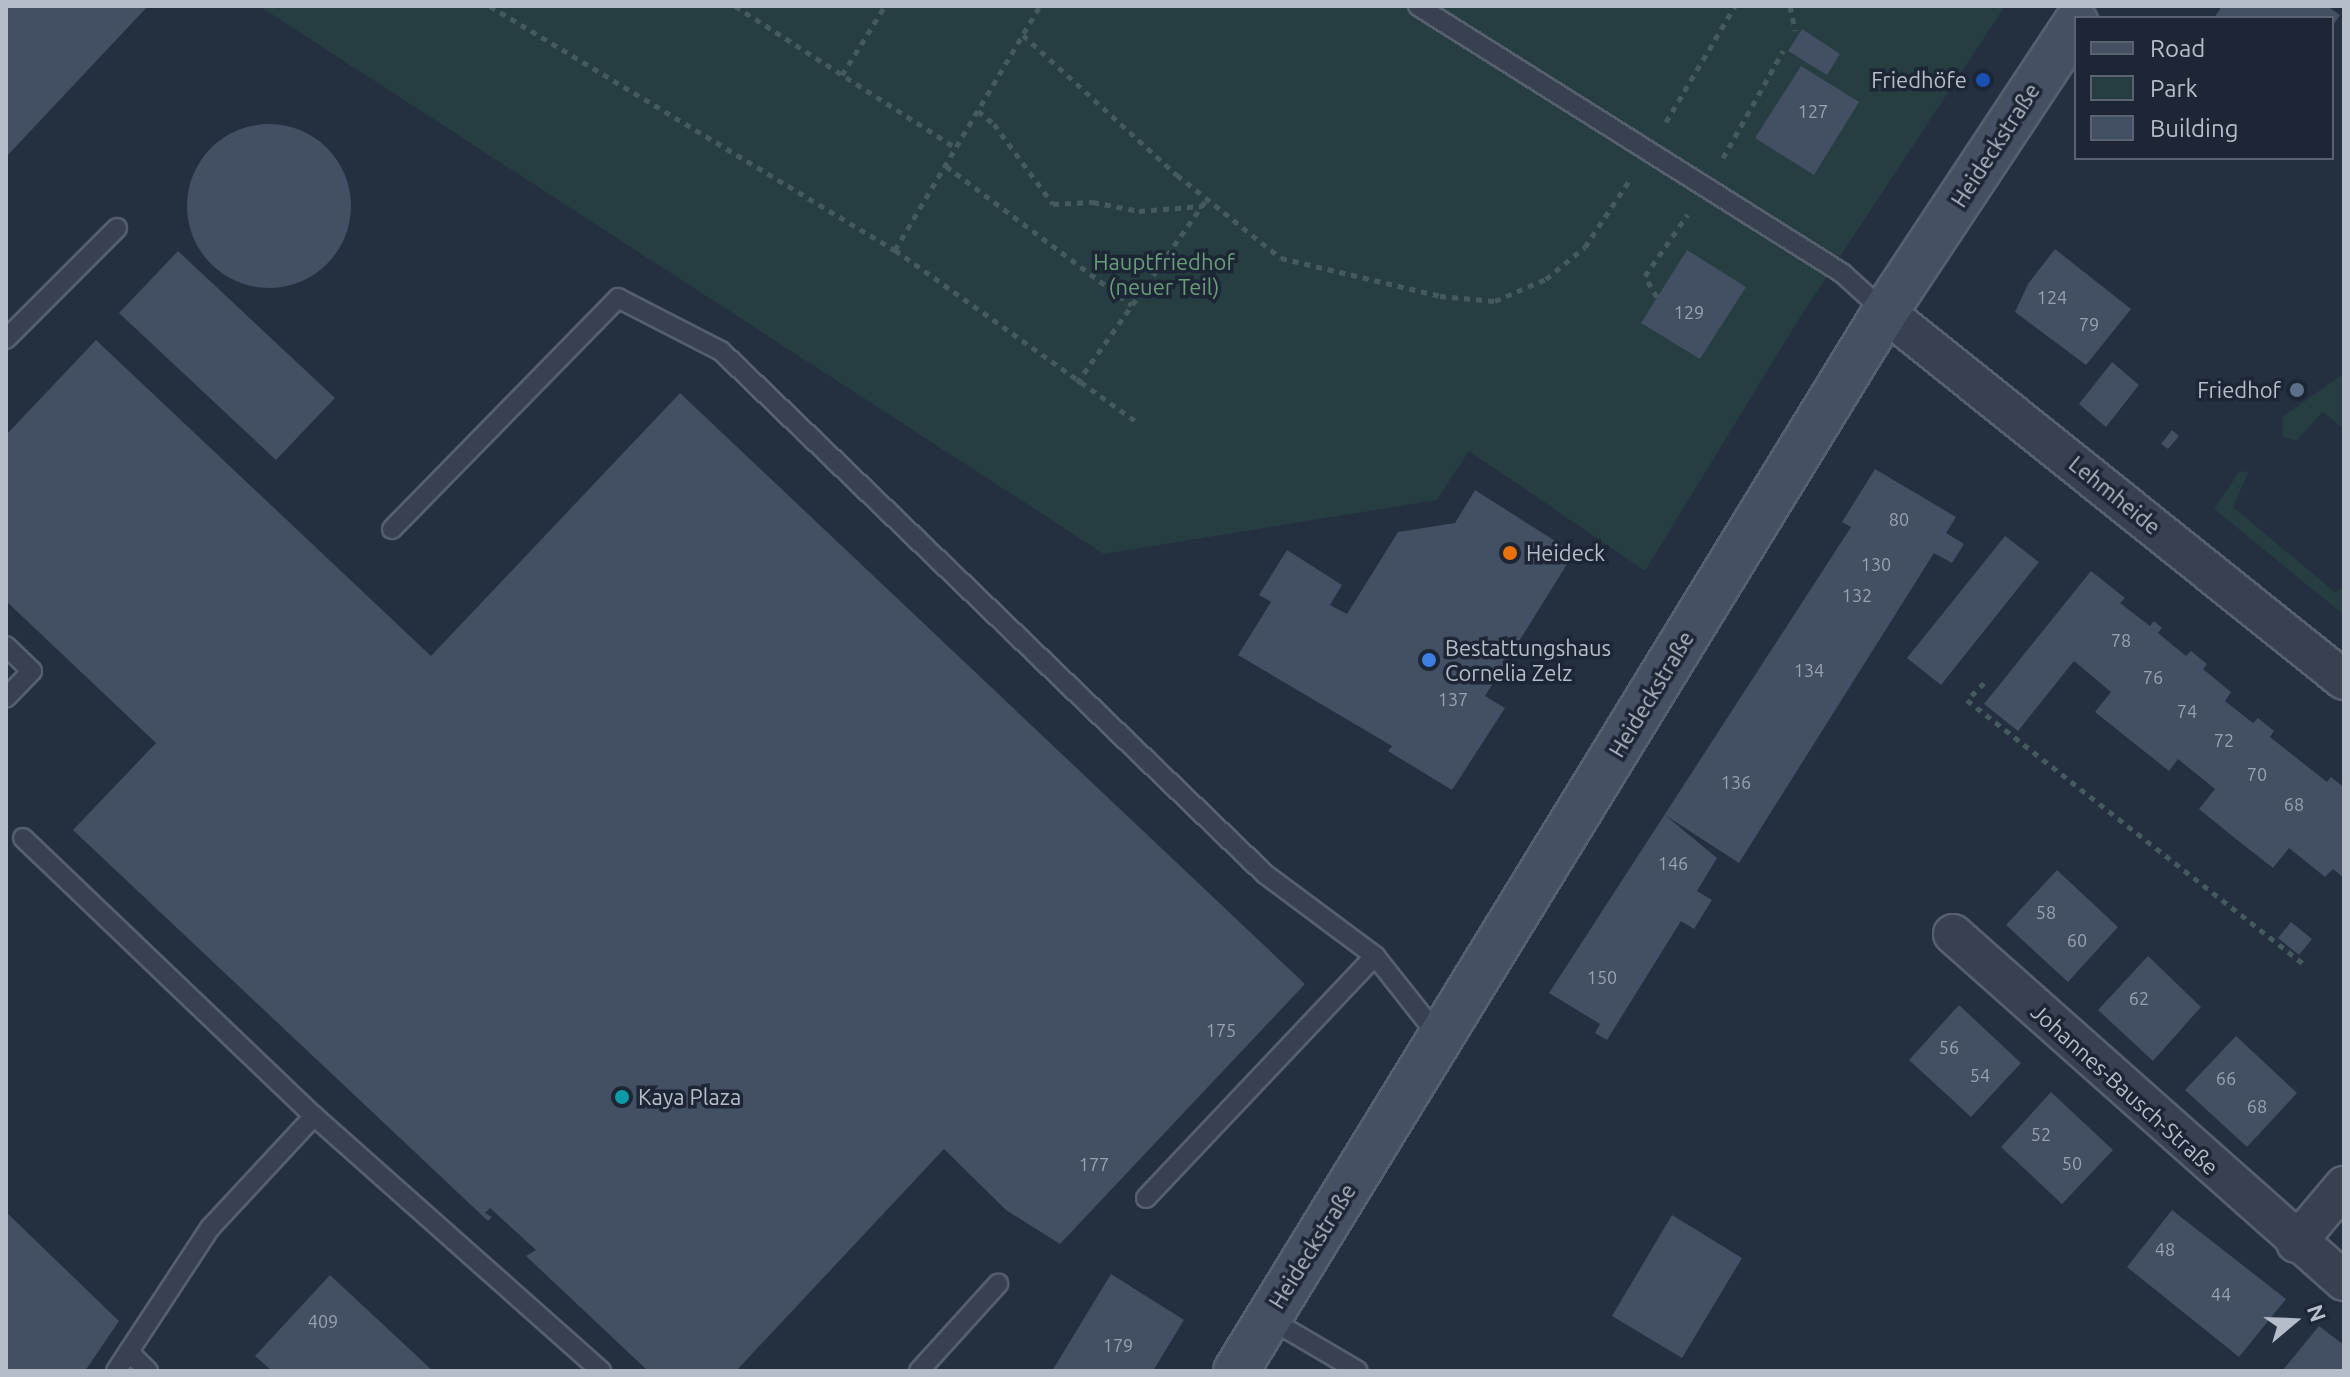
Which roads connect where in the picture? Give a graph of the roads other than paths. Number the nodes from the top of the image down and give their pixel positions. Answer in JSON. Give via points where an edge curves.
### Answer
{"nodes":[{"id":1,"x":1418,"y":6,"type":"edge"},
{"id":2,"x":2074,"y":26,"type":"edge"},
{"id":3,"x":117,"y":228,"type":"dead end"},
{"id":4,"x":1885,"y":312,"type":"junction"},
{"id":5,"x":6,"y":339,"type":"edge"},
{"id":6,"x":392,"y":529,"type":"dead end"},
{"id":7,"x":6,"y":646,"type":"edge"},
{"id":8,"x":2344,"y":680,"type":"edge"},
{"id":9,"x":6,"y":698,"type":"edge"},
{"id":10,"x":23,"y":838,"type":"dead end"},
{"id":11,"x":1953,"y":934,"type":"dead end"},
{"id":12,"x":1375,"y":956,"type":"junction"},
{"id":13,"x":1440,"y":1038,"type":"junction"},
{"id":14,"x":314,"y":1116,"type":"junction"},
{"id":15,"x":2344,"y":1186,"type":"edge"},
{"id":16,"x":1146,"y":1198,"type":"dead end"},
{"id":17,"x":2296,"y":1243,"type":"junction"},
{"id":18,"x":2344,"y":1281,"type":"edge"},
{"id":19,"x":998,"y":1284,"type":"dead end"},
{"id":20,"x":1268,"y":1318,"type":"junction"},
{"id":21,"x":129,"y":1352,"type":"junction"},
{"id":22,"x":116,"y":1371,"type":"edge"},
{"id":23,"x":148,"y":1371,"type":"edge"},
{"id":24,"x":601,"y":1371,"type":"edge"},
{"id":25,"x":919,"y":1371,"type":"edge"},
{"id":26,"x":1236,"y":1371,"type":"edge"},
{"id":27,"x":1358,"y":1371,"type":"edge"}],
"edges":[{"from":1,"to":4,"type":"lane","via":[[1842,273]]},
{"from":2,"to":4,"type":"street","name":"Heideckstraße"},
{"from":3,"to":5,"type":"lane"},
{"from":4,"to":8,"type":"street","name":"Lehmheide"},
{"from":4,"to":13,"type":"street","name":"Heideckstraße"},
{"from":6,"to":12,"type":"lane","via":[[618,298],[721,351],[1265,874]]},
{"from":7,"to":9,"type":"lane","via":[[32,671]]},
{"from":10,"to":14,"type":"lane"},
{"from":11,"to":17,"type":"street","name":"Johannes-Bausch-Straße"},
{"from":12,"to":13,"type":"lane"},
{"from":12,"to":16,"type":"lane"},
{"from":13,"to":20,"type":"street","name":"Heideckstraße"},
{"from":14,"to":21,"type":"lane","via":[[210,1228]]},
{"from":14,"to":24,"type":"lane"},
{"from":15,"to":17,"type":"street"},
{"from":17,"to":18,"type":"street","name":"Johannes-Bausch-Straße"},
{"from":19,"to":25,"type":"lane"},
{"from":20,"to":26,"type":"street","name":"Heideckstraße"},
{"from":20,"to":27,"type":"lane"},
{"from":21,"to":22,"type":"lane"},
{"from":21,"to":23,"type":"lane"}]}
